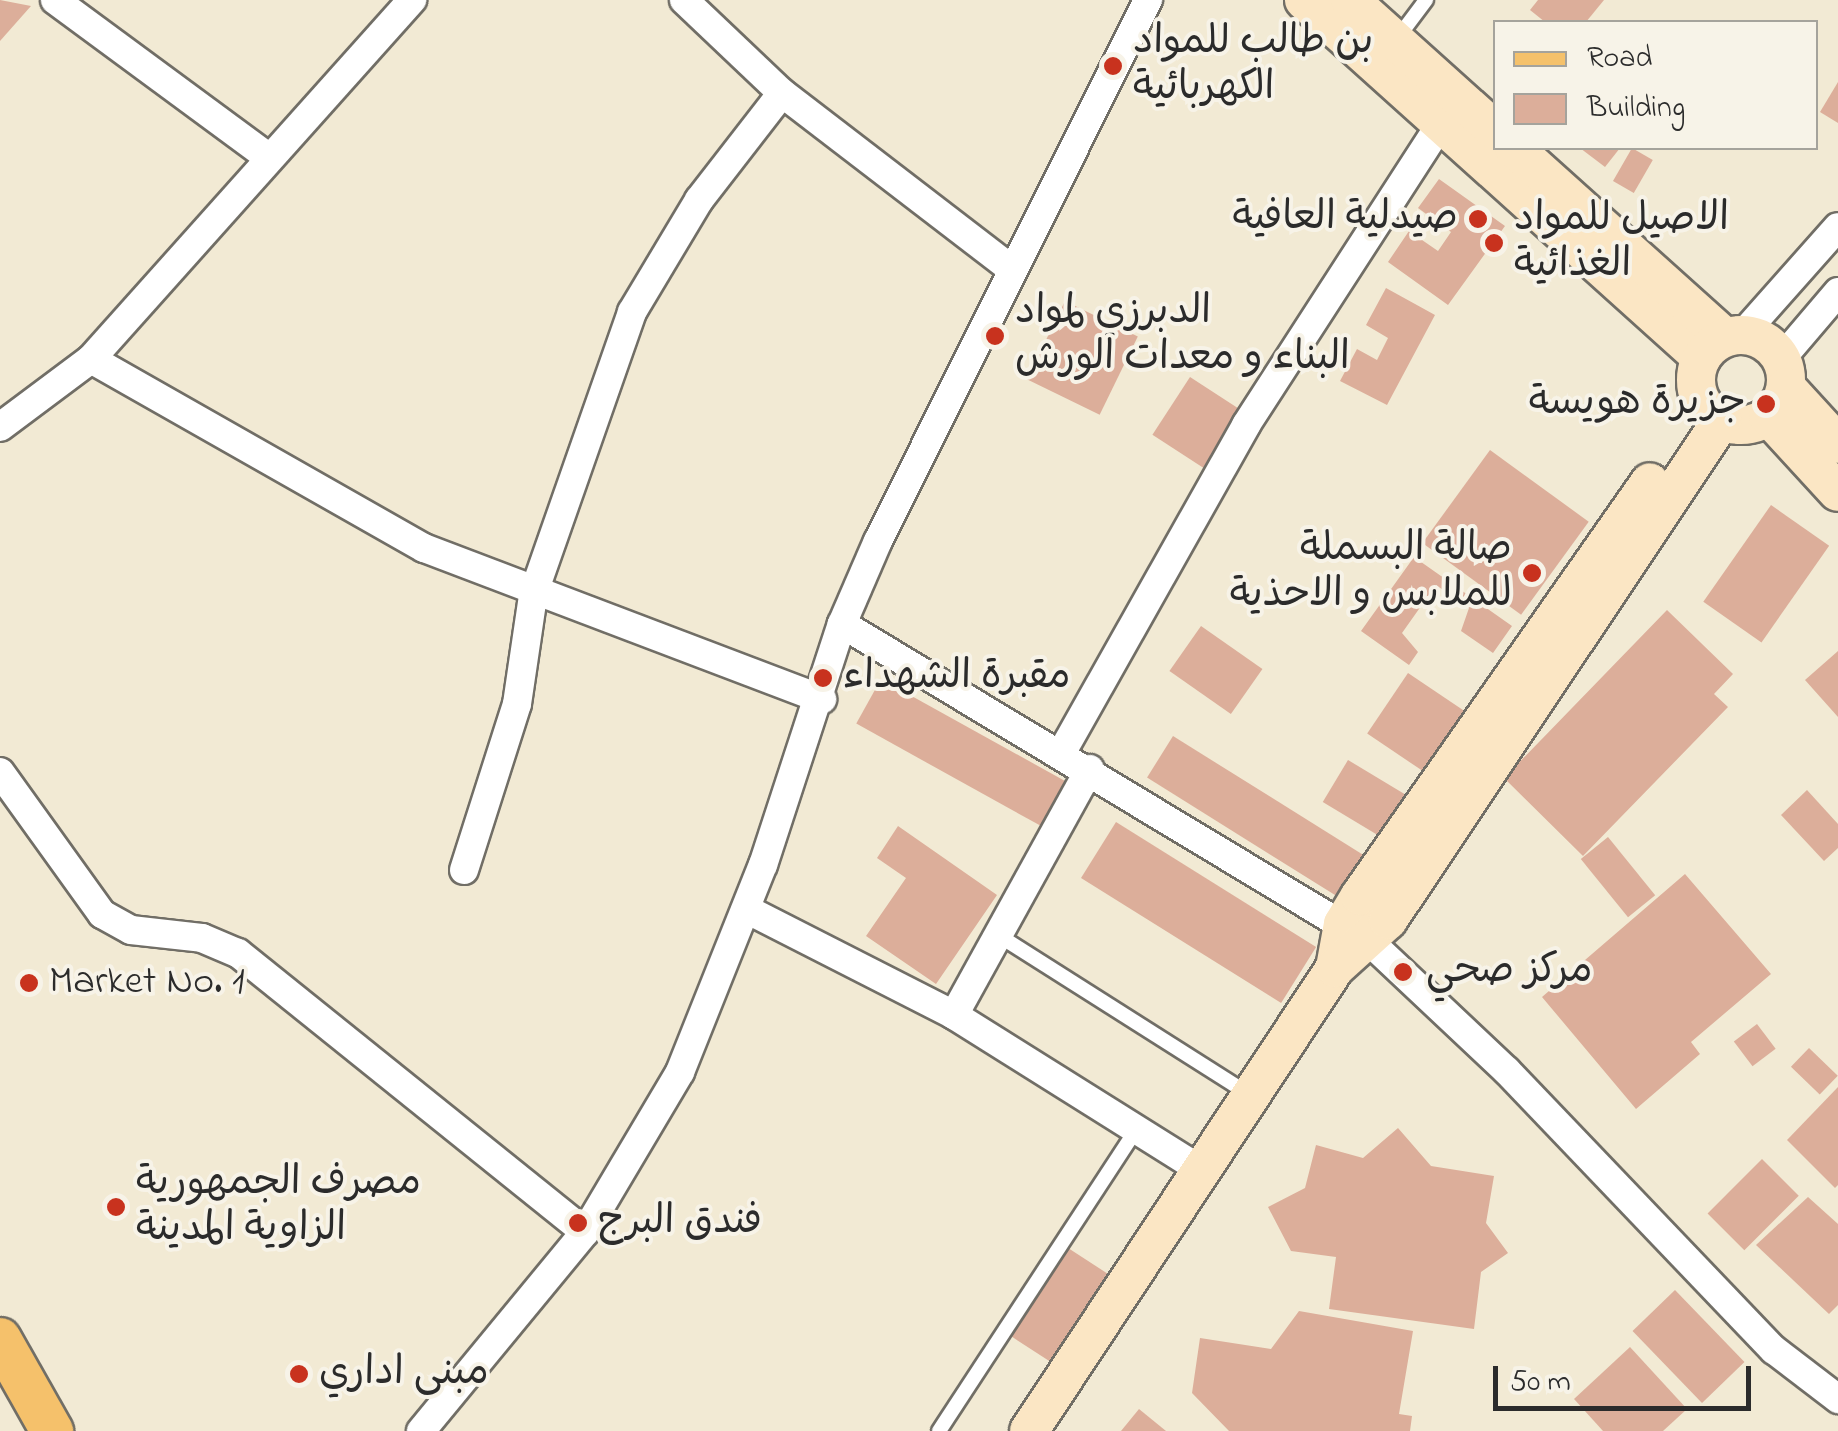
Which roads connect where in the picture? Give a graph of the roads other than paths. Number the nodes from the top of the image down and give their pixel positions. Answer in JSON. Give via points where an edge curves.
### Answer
{"nodes":[{"id":1,"x":56,"y":0,"type":"edge"},
{"id":2,"x":412,"y":0,"type":"edge"},
{"id":3,"x":684,"y":0,"type":"edge"},
{"id":4,"x":1148,"y":0,"type":"edge"},
{"id":5,"x":1304,"y":0,"type":"edge"},
{"id":6,"x":1350,"y":0,"type":"edge"},
{"id":7,"x":1426,"y":0,"type":"edge"},
{"id":8,"x":1395,"y":40,"type":"junction"},
{"id":9,"x":782,"y":93,"type":"junction"},
{"id":10,"x":1439,"y":127,"type":"junction"},
{"id":11,"x":1493,"y":127,"type":"edge"},
{"id":12,"x":1516,"y":150,"type":"edge"},
{"id":13,"x":268,"y":157,"type":"junction"},
{"id":14,"x":1838,"y":226,"type":"edge"},
{"id":15,"x":1010,"y":268,"type":"junction"},
{"id":16,"x":1838,"y":292,"type":"edge"},
{"id":17,"x":1723,"y":343,"type":"junction"},
{"id":18,"x":91,"y":359,"type":"junction"},
{"id":19,"x":1778,"y":387,"type":"junction"},
{"id":20,"x":1713,"y":413,"type":"junction"},
{"id":21,"x":0,"y":427,"type":"edge"},
{"id":22,"x":1838,"y":444,"type":"edge"},
{"id":23,"x":1838,"y":492,"type":"edge"},
{"id":24,"x":534,"y":595,"type":"junction"},
{"id":25,"x":842,"y":624,"type":"junction"},
{"id":26,"x":822,"y":699,"type":"junction"},
{"id":27,"x":1062,"y":752,"type":"junction"},
{"id":28,"x":1090,"y":770,"type":"junction"},
{"id":29,"x":0,"y":772,"type":"edge"},
{"id":30,"x":464,"y":870,"type":"dead end"},
{"id":31,"x":746,"y":909,"type":"junction"},
{"id":32,"x":1356,"y":933,"type":"junction"},
{"id":33,"x":998,"y":935,"type":"junction"},
{"id":34,"x":954,"y":1015,"type":"junction"},
{"id":35,"x":1250,"y":1095,"type":"junction"},
{"id":36,"x":1134,"y":1133,"type":"junction"},
{"id":37,"x":1201,"y":1170,"type":"junction"},
{"id":38,"x":585,"y":1232,"type":"junction"},
{"id":39,"x":0,"y":1340,"type":"edge"},
{"id":40,"x":1838,"y":1399,"type":"edge"},
{"id":41,"x":52,"y":1431,"type":"edge"},
{"id":42,"x":422,"y":1431,"type":"edge"},
{"id":43,"x":940,"y":1431,"type":"edge"},
{"id":44,"x":1030,"y":1431,"type":"edge"}],
"edges":[{"from":1,"to":13,"type":"street"},
{"from":2,"to":13,"type":"street"},
{"from":3,"to":9,"type":"street"},
{"from":4,"to":15,"type":"street"},
{"from":5,"to":10,"type":"main road"},
{"from":6,"to":8,"type":"main road"},
{"from":7,"to":8,"type":"lane"},
{"from":8,"to":11,"type":"main road"},
{"from":9,"to":15,"type":"street"},
{"from":9,"to":24,"type":"street","via":[[699,200],[632,312]]},
{"from":10,"to":17,"type":"main road"},
{"from":10,"to":27,"type":"street","via":[[1246,425]]},
{"from":12,"to":17,"type":"main road"},
{"from":13,"to":18,"type":"street"},
{"from":14,"to":17,"type":"street"},
{"from":15,"to":25,"type":"street"},
{"from":16,"to":19,"type":"street"},
{"from":17,"to":19,"type":"main road","via":[[1758,338]]},
{"from":17,"to":20,"type":"main road","via":[[1696,378]]},
{"from":18,"to":21,"type":"street"},
{"from":18,"to":24,"type":"street","via":[[424,548]]},
{"from":19,"to":20,"type":"main road","via":[[1753,423]]},
{"from":19,"to":22,"type":"main road"},
{"from":19,"to":23,"type":"main road"},
{"from":20,"to":32,"type":"main road"},
{"from":24,"to":26,"type":"street"},
{"from":24,"to":30,"type":"street","via":[[517,704]]},
{"from":25,"to":26,"type":"street"},
{"from":25,"to":27,"type":"street"},
{"from":26,"to":31,"type":"street"},
{"from":27,"to":28,"type":"street"},
{"from":28,"to":32,"type":"street"},
{"from":28,"to":33,"type":"street"},
{"from":29,"to":38,"type":"street","via":[[102,914],[131,930],[202,938],[238,953]]},
{"from":31,"to":34,"type":"street"},
{"from":31,"to":38,"type":"street","via":[[680,1072]]},
{"from":32,"to":35,"type":"main road"},
{"from":32,"to":40,"type":"street","via":[[1506,1072],[1774,1350]]},
{"from":33,"to":34,"type":"street"},
{"from":33,"to":35,"type":"lane"},
{"from":34,"to":36,"type":"street"},
{"from":35,"to":37,"type":"main road"},
{"from":36,"to":37,"type":"street"},
{"from":36,"to":43,"type":"lane"},
{"from":37,"to":44,"type":"main road"},
{"from":38,"to":42,"type":"street"},
{"from":39,"to":41,"type":"main road"}]}
